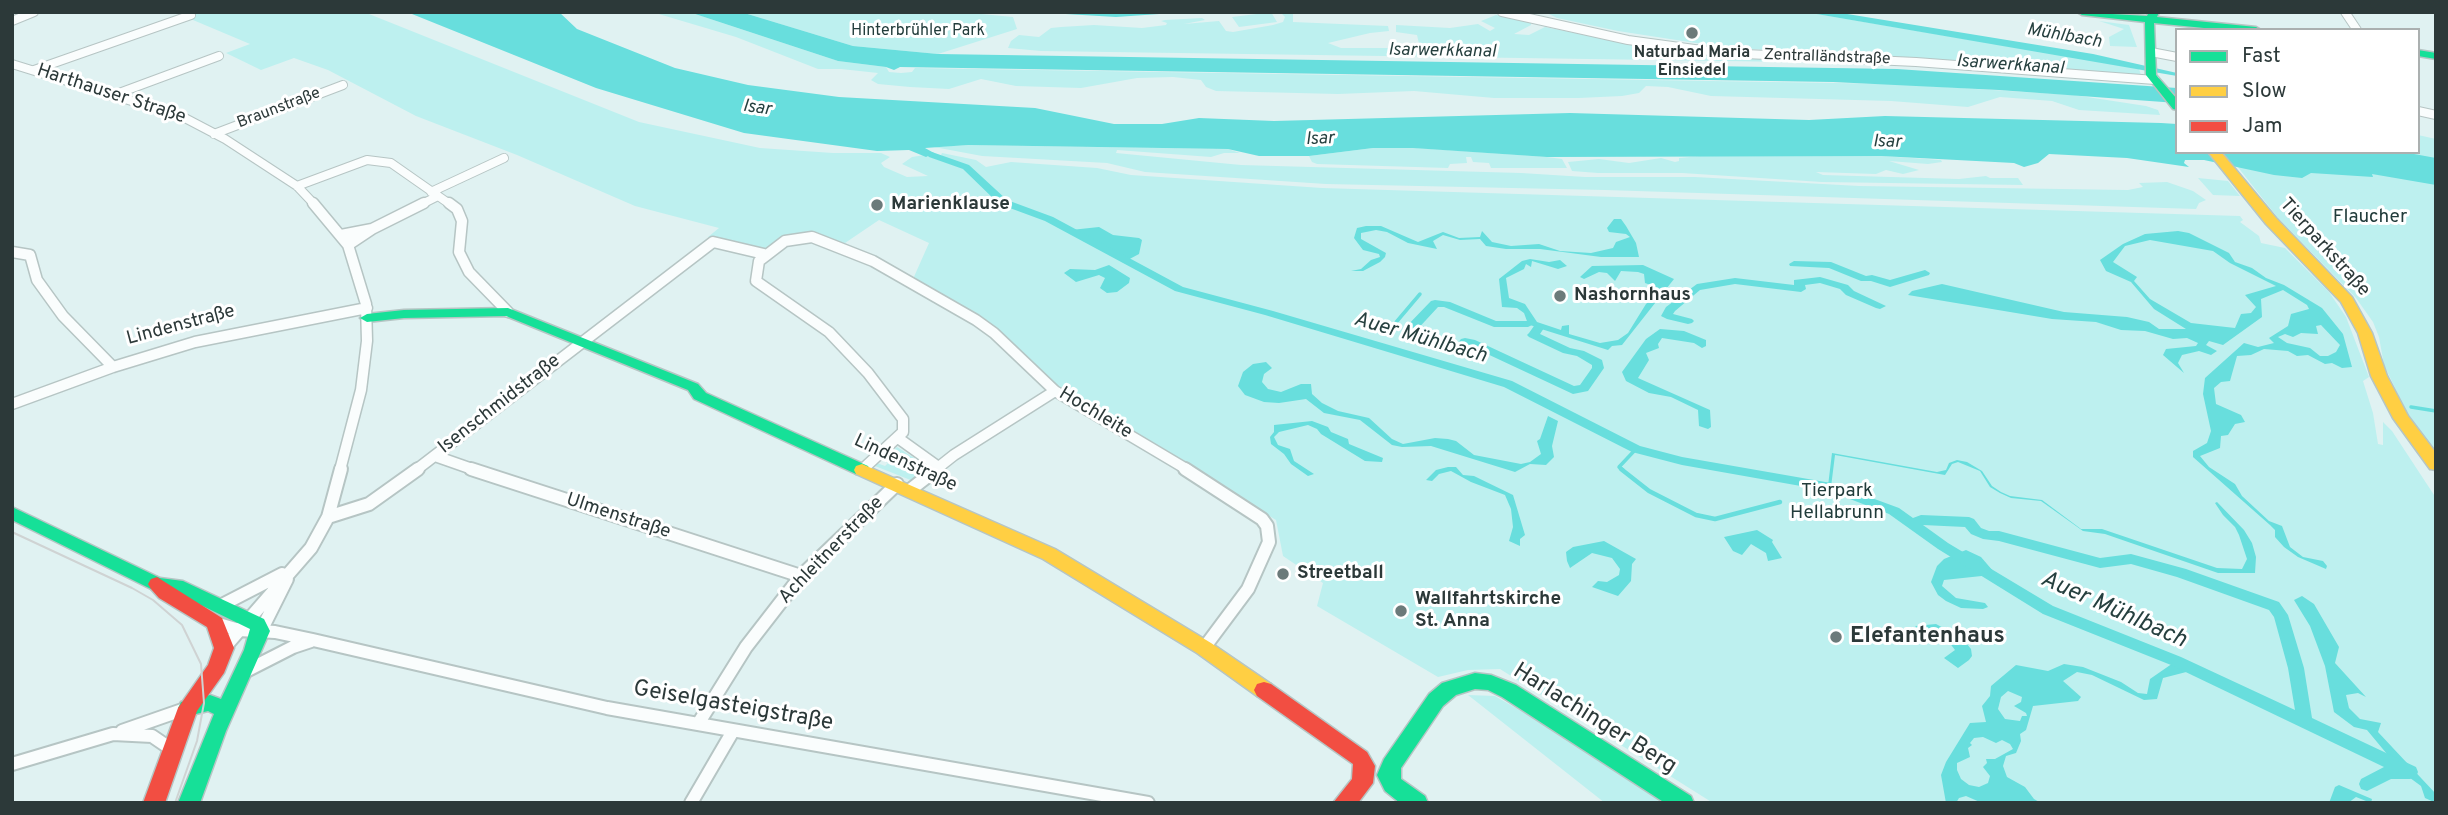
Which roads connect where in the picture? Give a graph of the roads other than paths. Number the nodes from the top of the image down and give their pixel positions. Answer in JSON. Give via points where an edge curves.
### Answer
{"nodes":[{"id":1,"x":34,"y":12,"type":"edge"},
{"id":2,"x":1502,"y":12,"type":"edge"},
{"id":3,"x":2082,"y":12,"type":"edge"},
{"id":4,"x":2345,"y":12,"type":"edge"},
{"id":5,"x":191,"y":15,"type":"dead end"},
{"id":6,"x":2153,"y":15,"type":"edge"},
{"id":7,"x":12,"y":21,"type":"edge"},
{"id":8,"x":2242,"y":28,"type":"edge"},
{"id":9,"x":2356,"y":28,"type":"edge"},
{"id":10,"x":219,"y":56,"type":"dead end"},
{"id":11,"x":2175,"y":58,"type":"edge"},
{"id":12,"x":12,"y":64,"type":"edge"},
{"id":13,"x":34,"y":70,"type":"junction"},
{"id":14,"x":2154,"y":71,"type":"junction"},
{"id":15,"x":343,"y":85,"type":"dead end"},
{"id":16,"x":111,"y":96,"type":"junction"},
{"id":17,"x":2175,"y":104,"type":"edge"},
{"id":18,"x":214,"y":134,"type":"junction"},
{"id":19,"x":2216,"y":154,"type":"edge"},
{"id":20,"x":504,"y":158,"type":"dead end"},
{"id":21,"x":297,"y":186,"type":"junction"},
{"id":22,"x":434,"y":194,"type":"junction"},
{"id":23,"x":372,"y":229,"type":"junction"},
{"id":24,"x":341,"y":235,"type":"junction"},
{"id":25,"x":348,"y":244,"type":"junction"},
{"id":26,"x":12,"y":252,"type":"edge"},
{"id":27,"x":764,"y":254,"type":"junction"},
{"id":28,"x":508,"y":312,"type":"junction"},
{"id":29,"x":367,"y":313,"type":"junction"},
{"id":30,"x":581,"y":342,"type":"junction"},
{"id":31,"x":113,"y":367,"type":"junction"},
{"id":32,"x":1055,"y":391,"type":"junction"},
{"id":33,"x":12,"y":404,"type":"edge"},
{"id":34,"x":898,"y":439,"type":"junction"},
{"id":35,"x":435,"y":456,"type":"junction"},
{"id":36,"x":2436,"y":464,"type":"edge"},
{"id":37,"x":937,"y":466,"type":"junction"},
{"id":38,"x":864,"y":468,"type":"junction"},
{"id":39,"x":903,"y":487,"type":"junction"},
{"id":40,"x":12,"y":513,"type":"edge"},
{"id":41,"x":328,"y":517,"type":"junction"},
{"id":42,"x":293,"y":567,"type":"junction"},
{"id":43,"x":801,"y":576,"type":"junction"},
{"id":44,"x":158,"y":584,"type":"junction"},
{"id":45,"x":220,"y":606,"type":"junction"},
{"id":46,"x":215,"y":623,"type":"junction"},
{"id":47,"x":244,"y":624,"type":"junction"},
{"id":48,"x":261,"y":631,"type":"junction"},
{"id":49,"x":313,"y":640,"type":"junction"},
{"id":50,"x":224,"y":648,"type":"junction"},
{"id":51,"x":1204,"y":648,"type":"junction"},
{"id":52,"x":244,"y":672,"type":"junction"},
{"id":53,"x":188,"y":708,"type":"junction"},
{"id":54,"x":226,"y":711,"type":"junction"},
{"id":55,"x":698,"y":724,"type":"junction"},
{"id":56,"x":733,"y":731,"type":"junction"},
{"id":57,"x":113,"y":734,"type":"junction"},
{"id":58,"x":174,"y":751,"type":"junction"},
{"id":59,"x":12,"y":764,"type":"edge"},
{"id":60,"x":1104,"y":799,"type":"edge"},
{"id":61,"x":1413,"y":800,"type":"edge"},
{"id":62,"x":154,"y":803,"type":"edge"},
{"id":63,"x":189,"y":803,"type":"edge"},
{"id":64,"x":691,"y":803,"type":"edge"},
{"id":65,"x":1148,"y":803,"type":"edge"},
{"id":66,"x":1344,"y":803,"type":"edge"},
{"id":67,"x":1683,"y":803,"type":"edge"}],
"edges":[{"from":1,"to":7,"type":"street"},
{"from":2,"to":14,"type":"street","name":"Zentralländstraße","via":[[1628,40],[1724,53]]},
{"from":3,"to":6,"type":"street"},
{"from":4,"to":9,"type":"street"},
{"from":5,"to":13,"type":"street"},
{"from":6,"to":8,"type":"street"},
{"from":6,"to":14,"type":"street","via":[[2149,23]]},
{"from":10,"to":16,"type":"street"},
{"from":11,"to":14,"type":"street","name":"Zentralländstraße"},
{"from":12,"to":13,"type":"street","name":"Harthauser Straße"},
{"from":13,"to":16,"type":"street","name":"Harthauser Straße"},
{"from":14,"to":17,"type":"street"},
{"from":15,"to":18,"type":"street","name":"Braunstraße"},
{"from":16,"to":18,"type":"street","name":"Harthauser Straße","via":[[183,117]]},
{"from":18,"to":21,"type":"street","name":"Harthauser Straße"},
{"from":19,"to":36,"type":"street","name":"Tierparkstraße","via":[[2259,208],[2347,300],[2400,418]]},
{"from":20,"to":22,"type":"street"},
{"from":21,"to":22,"type":"street","via":[[376,159],[391,163]]},
{"from":21,"to":24,"type":"street","name":"Harthauser Straße"},
{"from":22,"to":23,"type":"street"},
{"from":22,"to":28,"type":"street","via":[[457,209],[462,221],[459,252],[469,272]]},
{"from":23,"to":24,"type":"street"},
{"from":23,"to":25,"type":"street"},
{"from":24,"to":25,"type":"street","name":"Harthauser Straße"},
{"from":25,"to":29,"type":"street","name":"Harthauser Straße"},
{"from":26,"to":31,"type":"street","via":[[30,255],[37,280],[63,316]]},
{"from":27,"to":30,"type":"street","name":"Isenschmidstraße","via":[[713,242]]},
{"from":27,"to":32,"type":"street","name":"Hochleite","via":[[785,240],[806,237],[873,261],[994,332]]},
{"from":27,"to":34,"type":"street","via":[[756,281],[829,332],[868,373],[903,419]]},
{"from":28,"to":29,"type":"street","name":"Lindenstraße"},
{"from":28,"to":30,"type":"street","name":"Lindenstraße"},
{"from":29,"to":31,"type":"street","name":"Lindenstraße","via":[[238,331]]},
{"from":29,"to":41,"type":"street","name":"Harthauser Straße","via":[[361,390]]},
{"from":30,"to":35,"type":"street","name":"Isenschmidstraße"},
{"from":30,"to":38,"type":"street","name":"Lindenstraße","via":[[693,387],[700,396]]},
{"from":31,"to":33,"type":"street","name":"Lindenstraße"},
{"from":32,"to":37,"type":"street","name":"Achleitnerstraße"},
{"from":32,"to":51,"type":"street","name":"Hochleite","via":[[1181,466],[1267,526],[1269,542],[1248,589]]},
{"from":34,"to":37,"type":"street"},
{"from":34,"to":38,"type":"street"},
{"from":35,"to":41,"type":"street","name":"Isenschmidstraße","via":[[369,504]]},
{"from":35,"to":43,"type":"street","name":"Ulmenstraße"},
{"from":37,"to":39,"type":"street","name":"Achleitnerstraße"},
{"from":38,"to":39,"type":"street","name":"Lindenstraße"},
{"from":39,"to":43,"type":"street","name":"Achleitnerstraße"},
{"from":39,"to":51,"type":"street","name":"Lindenstraße","via":[[1049,554]]},
{"from":40,"to":44,"type":"street"},
{"from":41,"to":42,"type":"street","via":[[311,548]]},
{"from":42,"to":45,"type":"street"},
{"from":42,"to":47,"type":"street"},
{"from":42,"to":48,"type":"street"},
{"from":43,"to":55,"type":"street","name":"Achleitnerstraße","via":[[746,647]]},
{"from":44,"to":45,"type":"street","via":[[177,586]]},
{"from":44,"to":46,"type":"street"},
{"from":45,"to":47,"type":"street"},
{"from":46,"to":47,"type":"street"},
{"from":46,"to":50,"type":"street"},
{"from":47,"to":48,"type":"street","via":[[257,624]]},
{"from":47,"to":50,"type":"street"},
{"from":48,"to":49,"type":"street","name":"Geiselgasteigstraße"},
{"from":48,"to":52,"type":"street"},
{"from":49,"to":52,"type":"street"},
{"from":49,"to":55,"type":"street","name":"Geiselgasteigstraße","via":[[607,708]]},
{"from":50,"to":53,"type":"street"},
{"from":51,"to":66,"type":"street","name":"Lindenstraße","via":[[1360,758],[1365,766],[1362,783]]},
{"from":52,"to":54,"type":"street"},
{"from":53,"to":54,"type":"street","via":[[210,703]]},
{"from":53,"to":57,"type":"street"},
{"from":53,"to":58,"type":"street"},
{"from":54,"to":63,"type":"street"},
{"from":55,"to":56,"type":"street","name":"Geiselgasteigstraße"},
{"from":56,"to":60,"type":"street","name":"Geiselgasteigstraße"},
{"from":56,"to":64,"type":"street"},
{"from":57,"to":58,"type":"street","via":[[152,736]]},
{"from":57,"to":59,"type":"street"},
{"from":58,"to":62,"type":"street"},
{"from":60,"to":65,"type":"street","name":"Geiselgasteigstraße"},
{"from":61,"to":67,"type":"street","name":"Harlachinger Berg","via":[[1393,785],[1388,775],[1391,765],[1436,700],[1460,684],[1475,681],[1509,691]]}]}
